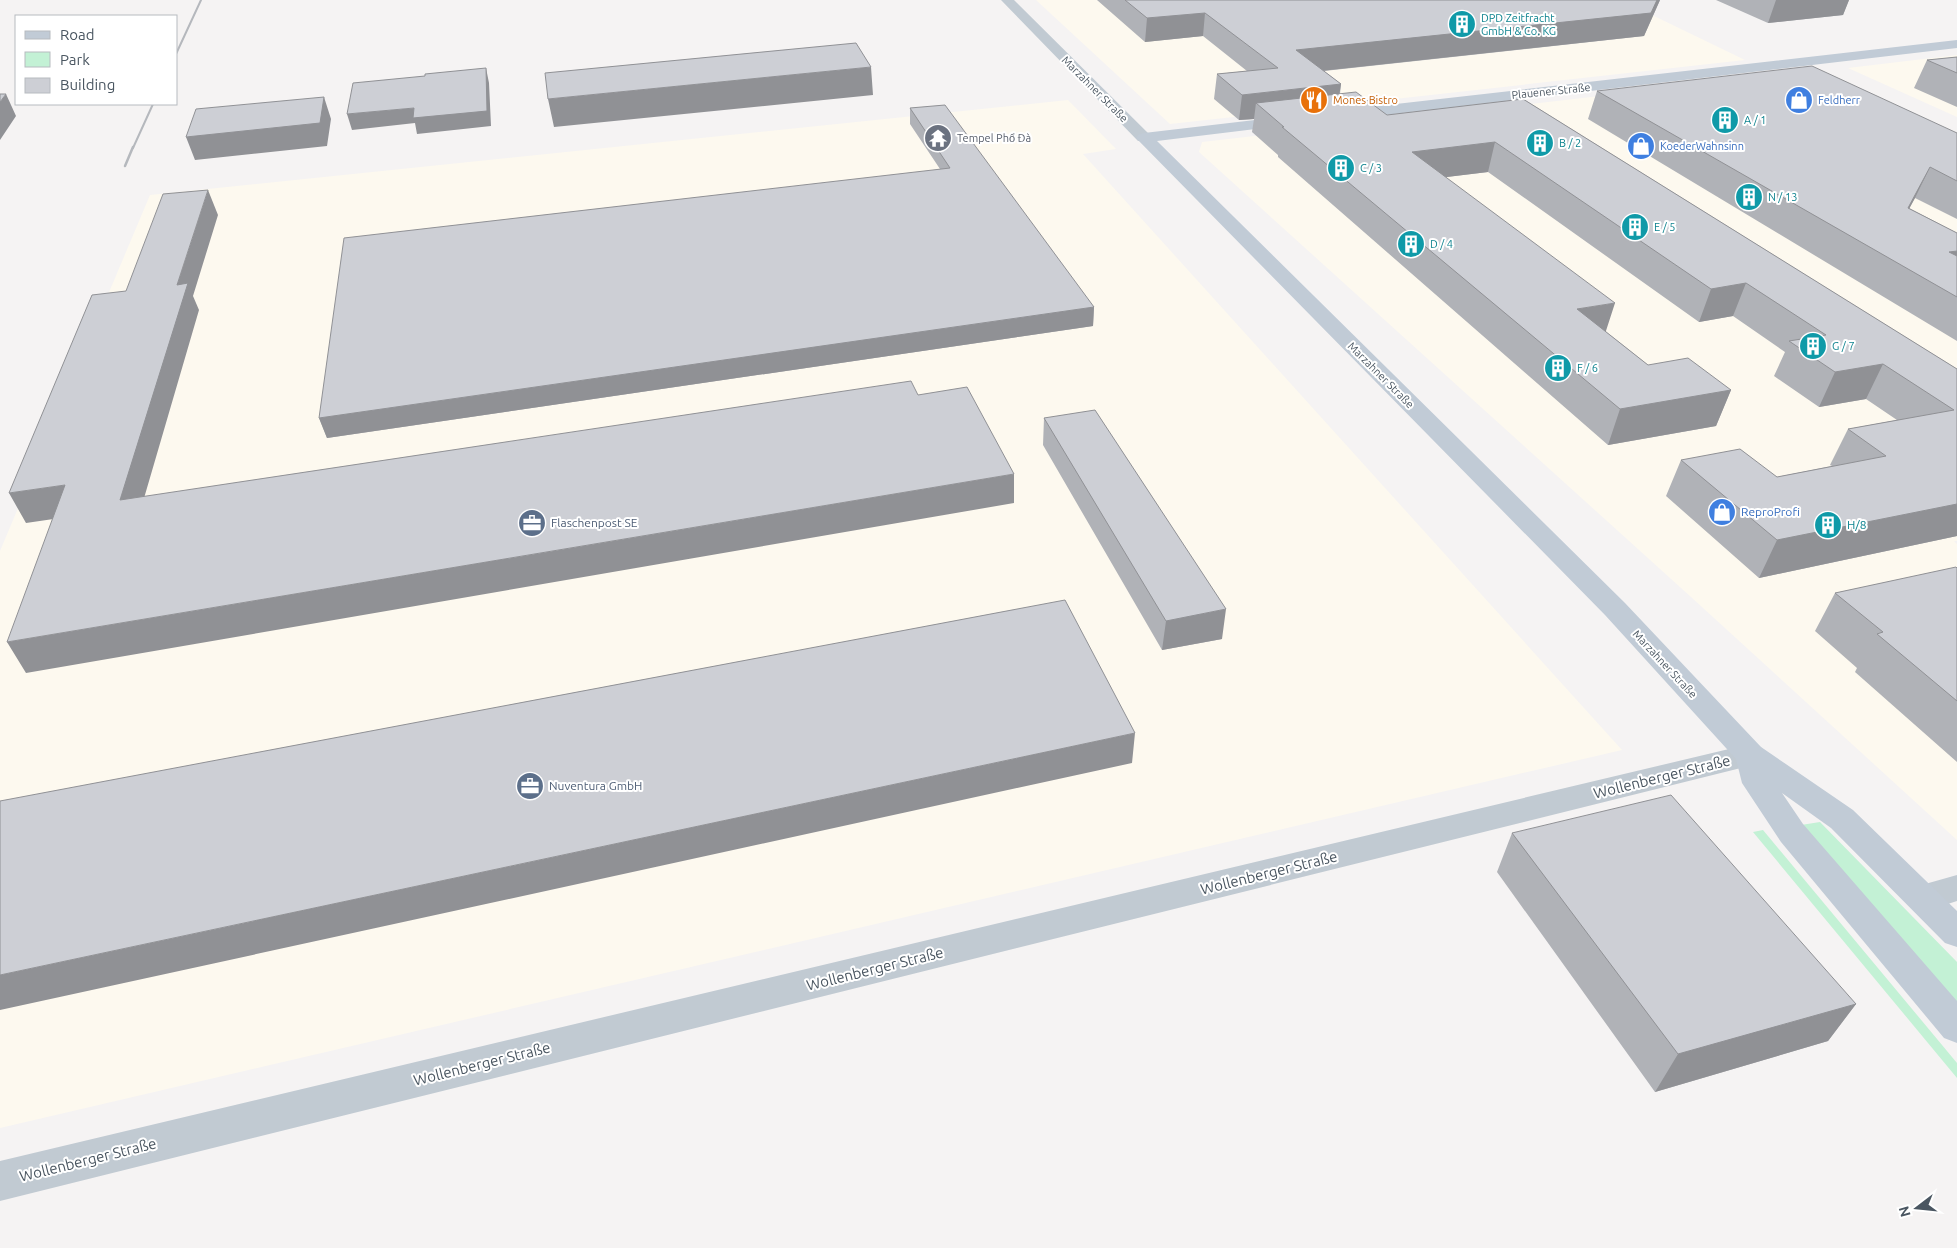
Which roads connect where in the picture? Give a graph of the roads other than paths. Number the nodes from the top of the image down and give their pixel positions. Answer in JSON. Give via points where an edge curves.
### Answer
{"nodes":[{"id":1,"x":1007,"y":0,"type":"edge"},
{"id":2,"x":1957,"y":44,"type":"edge"},
{"id":3,"x":1325,"y":117,"type":"edge"},
{"id":4,"x":1305,"y":119,"type":"edge"},
{"id":5,"x":1144,"y":138,"type":"junction"},
{"id":6,"x":1750,"y":755,"type":"junction"},
{"id":7,"x":1957,"y":888,"type":"edge"},
{"id":8,"x":1923,"y":898,"type":"junction"},
{"id":9,"x":1957,"y":933,"type":"edge"},
{"id":10,"x":1957,"y":1027,"type":"edge"},
{"id":11,"x":0,"y":1181,"type":"edge"}],
"edges":[{"from":1,"to":5,"type":"street","name":"Marzahner Straße"},
{"from":2,"to":3,"type":"street","name":"Plauener Straße"},
{"from":4,"to":5,"type":"street"},
{"from":5,"to":6,"type":"street","name":"Marzahner Straße","via":[[1615,609]]},
{"from":6,"to":8,"type":"street","name":"Marzahner Straße","via":[[1842,819]]},
{"from":6,"to":10,"type":"street","name":"Marzahner Straße","via":[[1758,783],[1792,833]]},
{"from":6,"to":11,"type":"street","name":"Wollenberger Straße"},
{"from":7,"to":8,"type":"street"},
{"from":8,"to":9,"type":"street","name":"Marzahner Straße"}]}
